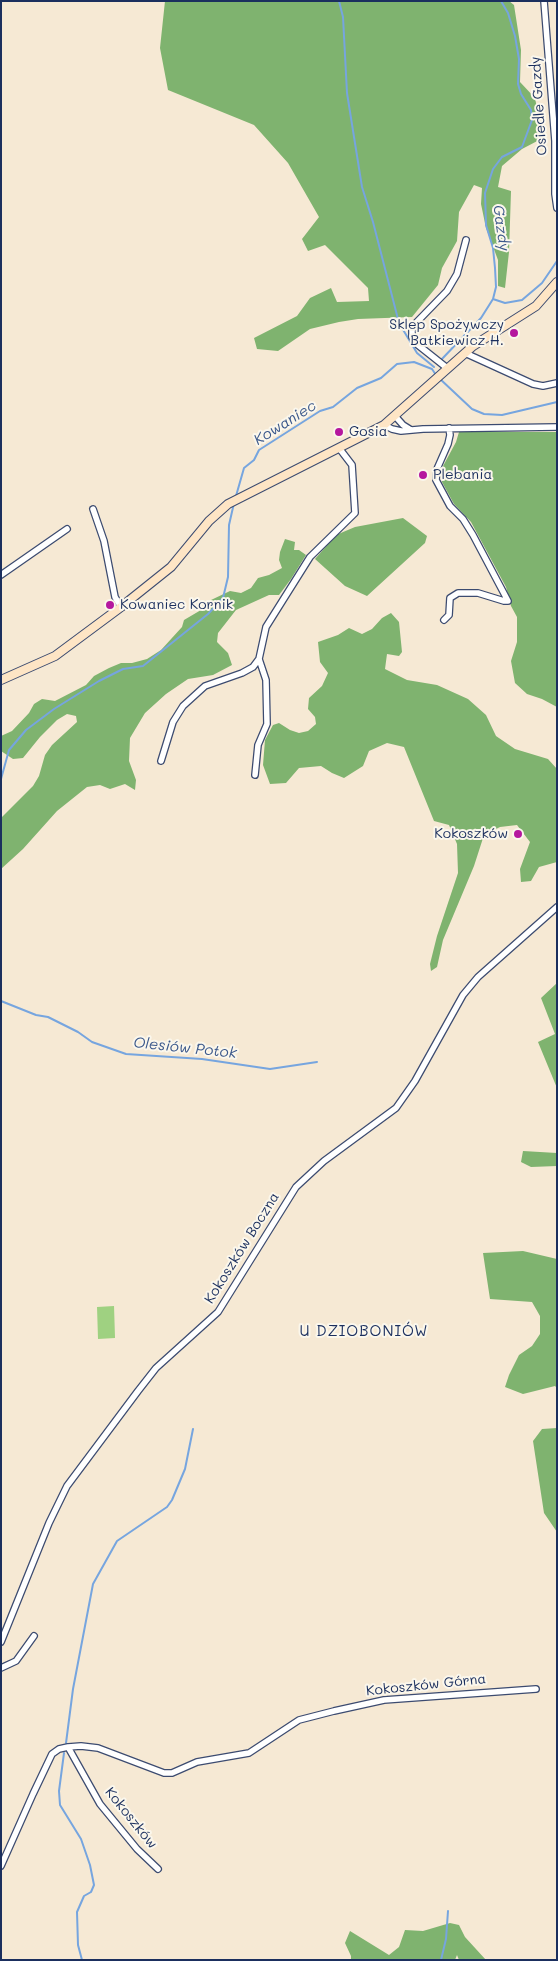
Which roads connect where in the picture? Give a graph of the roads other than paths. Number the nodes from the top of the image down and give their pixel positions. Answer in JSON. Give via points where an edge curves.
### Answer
{"nodes":[{"id":1,"x":544,"y":1,"type":"edge"},
{"id":2,"x":557,"y":208,"type":"edge"},
{"id":3,"x":466,"y":240,"type":"dead end"},
{"id":4,"x":557,"y":282,"type":"edge"},
{"id":5,"x":465,"y":352,"type":"junction"},
{"id":6,"x":445,"y":368,"type":"junction"},
{"id":7,"x":557,"y":383,"type":"edge"},
{"id":8,"x":395,"y":416,"type":"junction"},
{"id":9,"x":384,"y":424,"type":"junction"},
{"id":10,"x":557,"y":427,"type":"edge"},
{"id":11,"x":449,"y":428,"type":"junction"},
{"id":12,"x":411,"y":430,"type":"junction"},
{"id":13,"x":339,"y":448,"type":"junction"},
{"id":14,"x":93,"y":509,"type":"dead end"},
{"id":15,"x":67,"y":529,"type":"dead end"},
{"id":16,"x":1,"y":575,"type":"edge"},
{"id":17,"x":121,"y":607,"type":"junction"},
{"id":18,"x":444,"y":620,"type":"dead end"},
{"id":19,"x":259,"y":659,"type":"junction"},
{"id":20,"x":1,"y":680,"type":"edge"},
{"id":21,"x":161,"y":761,"type":"dead end"},
{"id":22,"x":255,"y":775,"type":"dead end"},
{"id":23,"x":557,"y":907,"type":"edge"},
{"id":24,"x":34,"y":1636,"type":"dead end"},
{"id":25,"x":1,"y":1642,"type":"edge"},
{"id":26,"x":1,"y":1668,"type":"edge"},
{"id":27,"x":536,"y":1689,"type":"dead end"},
{"id":28,"x":68,"y":1747,"type":"junction"},
{"id":29,"x":1,"y":1866,"type":"edge"},
{"id":30,"x":158,"y":1869,"type":"dead end"}],
"edges":[{"from":1,"to":2,"type":"street","name":"Osiedle Gazdy"},
{"from":3,"to":6,"type":"street","via":[[457,274],[448,291],[412,327],[412,337],[418,345]]},
{"from":4,"to":5,"type":"street","via":[[536,306]]},
{"from":5,"to":6,"type":"street"},
{"from":5,"to":7,"type":"street","via":[[533,384]]},
{"from":6,"to":8,"type":"street"},
{"from":8,"to":9,"type":"street"},
{"from":8,"to":12,"type":"street"},
{"from":9,"to":12,"type":"street","via":[[392,429]]},
{"from":9,"to":13,"type":"street"},
{"from":10,"to":11,"type":"street"},
{"from":11,"to":12,"type":"street"},
{"from":11,"to":18,"type":"street","via":[[448,444],[437,469],[436,480],[450,506],[473,535],[508,601],[478,593],[458,593],[450,598],[450,615]]},
{"from":13,"to":17,"type":"street","via":[[228,504],[209,521],[171,567]]},
{"from":13,"to":19,"type":"street","via":[[352,465],[355,513],[310,557],[285,594],[266,627]]},
{"from":14,"to":17,"type":"street","via":[[104,542],[115,597]]},
{"from":15,"to":16,"type":"street"},
{"from":17,"to":20,"type":"street","via":[[55,656]]},
{"from":19,"to":21,"type":"street","via":[[253,668],[205,686],[183,706],[173,722]]},
{"from":19,"to":22,"type":"street","via":[[266,680],[268,718],[258,744]]},
{"from":23,"to":25,"type":"street","name":"Kokoszków Boczna","via":[[478,977],[463,995],[415,1081],[396,1108],[324,1161],[296,1187],[218,1312],[156,1368],[138,1391],[67,1486]]},
{"from":24,"to":26,"type":"street","via":[[16,1661]]},
{"from":27,"to":28,"type":"street","name":"Kokoszków Górna","via":[[384,1700],[334,1711],[299,1720],[249,1753],[197,1762],[172,1773],[164,1773],[98,1748]]},
{"from":28,"to":29,"type":"street","via":[[59,1748],[52,1754]]},
{"from":28,"to":30,"type":"street","name":"Kokoszków","via":[[100,1804]]}]}
